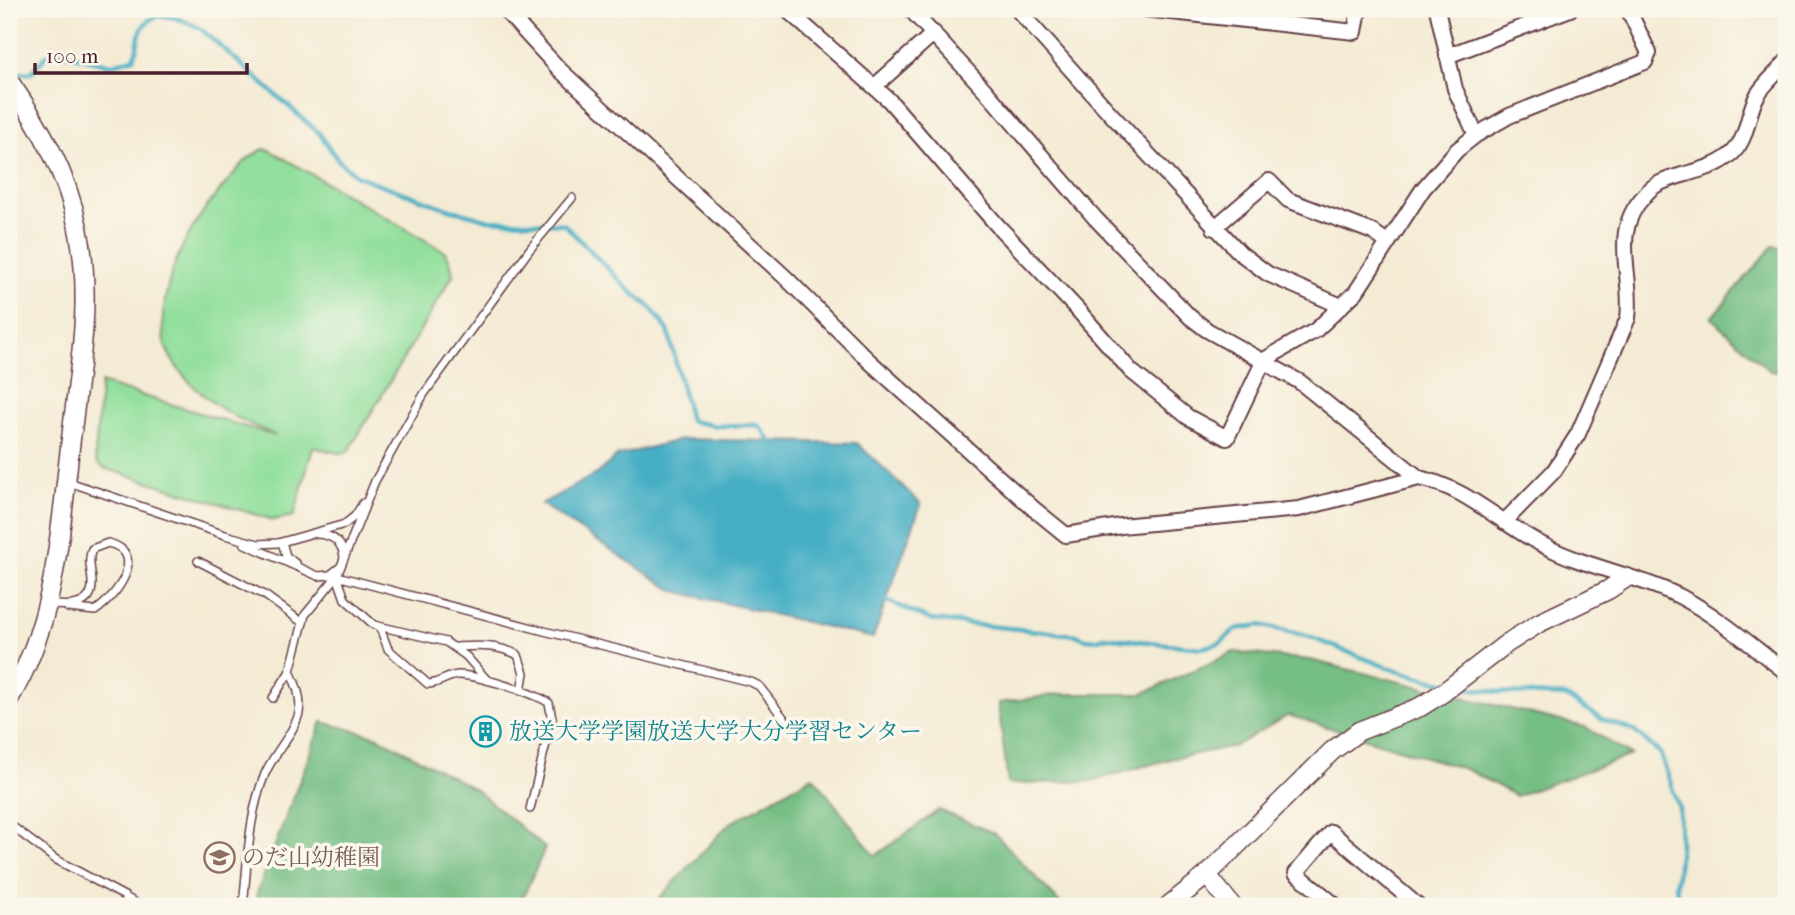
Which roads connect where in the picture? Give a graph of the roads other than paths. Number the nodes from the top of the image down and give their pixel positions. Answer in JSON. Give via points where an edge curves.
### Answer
{"nodes":[{"id":1,"x":504,"y":9,"type":"edge"},
{"id":2,"x":786,"y":9,"type":"edge"},
{"id":3,"x":910,"y":9,"type":"edge"},
{"id":4,"x":1017,"y":9,"type":"edge"},
{"id":5,"x":1144,"y":9,"type":"edge"},
{"id":6,"x":1359,"y":9,"type":"edge"},
{"id":7,"x":1437,"y":9,"type":"edge"},
{"id":8,"x":1570,"y":9,"type":"edge"},
{"id":9,"x":1628,"y":9,"type":"edge"},
{"id":10,"x":934,"y":33,"type":"junction"},
{"id":11,"x":1447,"y":56,"type":"junction"},
{"id":12,"x":1786,"y":62,"type":"edge"},
{"id":13,"x":9,"y":80,"type":"edge"},
{"id":14,"x":875,"y":86,"type":"junction"},
{"id":15,"x":1476,"y":135,"type":"junction"},
{"id":16,"x":572,"y":198,"type":"dead end"},
{"id":17,"x":1214,"y":228,"type":"junction"},
{"id":18,"x":1387,"y":242,"type":"junction"},
{"id":19,"x":1341,"y":306,"type":"junction"},
{"id":20,"x":1264,"y":360,"type":"junction"},
{"id":21,"x":1419,"y":478,"type":"junction"},
{"id":22,"x":66,"y":481,"type":"junction"},
{"id":23,"x":375,"y":481,"type":"junction"},
{"id":24,"x":1504,"y":522,"type":"junction"},
{"id":25,"x":225,"y":535,"type":"junction"},
{"id":26,"x":302,"y":536,"type":"junction"},
{"id":27,"x":282,"y":542,"type":"junction"},
{"id":28,"x":198,"y":561,"type":"dead end"},
{"id":29,"x":343,"y":562,"type":"junction"},
{"id":30,"x":302,"y":569,"type":"junction"},
{"id":31,"x":337,"y":576,"type":"junction"},
{"id":32,"x":1626,"y":578,"type":"junction"},
{"id":33,"x":48,"y":603,"type":"junction"},
{"id":34,"x":68,"y":608,"type":"junction"},
{"id":35,"x":303,"y":623,"type":"junction"},
{"id":36,"x":380,"y":628,"type":"junction"},
{"id":37,"x":455,"y":647,"type":"junction"},
{"id":38,"x":290,"y":671,"type":"junction"},
{"id":39,"x":1786,"y":672,"type":"edge"},
{"id":40,"x":489,"y":682,"type":"junction"},
{"id":41,"x":521,"y":691,"type":"junction"},
{"id":42,"x":273,"y":698,"type":"dead end"},
{"id":43,"x":9,"y":699,"type":"edge"},
{"id":44,"x":789,"y":725,"type":"dead end"},
{"id":45,"x":530,"y":808,"type":"dead end"},
{"id":46,"x":9,"y":824,"type":"edge"},
{"id":47,"x":1207,"y":875,"type":"junction"},
{"id":48,"x":126,"y":897,"type":"junction"},
{"id":49,"x":129,"y":906,"type":"edge"},
{"id":50,"x":141,"y":906,"type":"edge"},
{"id":51,"x":243,"y":906,"type":"edge"},
{"id":52,"x":1168,"y":906,"type":"edge"},
{"id":53,"x":1232,"y":906,"type":"edge"},
{"id":54,"x":1336,"y":906,"type":"edge"},
{"id":55,"x":1418,"y":906,"type":"edge"}],
"edges":[{"from":1,"to":21,"type":"street","via":[[560,69],[868,360],[1066,535],[1298,509]]},
{"from":2,"to":14,"type":"street"},
{"from":3,"to":10,"type":"street"},
{"from":4,"to":17,"type":"street"},
{"from":5,"to":6,"type":"street","via":[[1355,32]]},
{"from":7,"to":11,"type":"street"},
{"from":8,"to":11,"type":"street"},
{"from":9,"to":15,"type":"street","via":[[1649,53],[1645,62],[1509,116]]},
{"from":10,"to":14,"type":"street"},
{"from":10,"to":20,"type":"street","via":[[1095,218],[1190,317]]},
{"from":11,"to":15,"type":"street","via":[[1455,89]]},
{"from":12,"to":24,"type":"street","via":[[1759,92],[1741,142],[1731,155],[1653,186],[1637,203],[1628,218],[1625,239],[1628,318],[1578,434],[1554,471]]},
{"from":13,"to":22,"type":"street","via":[[60,168],[83,257],[84,327]]},
{"from":14,"to":20,"type":"street","via":[[1131,371],[1188,418],[1227,438]]},
{"from":15,"to":18,"type":"street","via":[[1438,169]]},
{"from":16,"to":23,"type":"lane","via":[[436,376]]},
{"from":17,"to":18,"type":"street","via":[[1269,181],[1288,200],[1373,232]]},
{"from":17,"to":19,"type":"street","via":[[1268,274]]},
{"from":18,"to":19,"type":"street","via":[[1356,292]]},
{"from":19,"to":20,"type":"street","via":[[1316,330]]},
{"from":20,"to":21,"type":"street","via":[[1300,382]]},
{"from":21,"to":24,"type":"street","via":[[1463,494]]},
{"from":22,"to":25,"type":"lane"},
{"from":22,"to":33,"type":"street"},
{"from":23,"to":26,"type":"lane","via":[[350,522]]},
{"from":23,"to":29,"type":"lane"},
{"from":24,"to":32,"type":"street","via":[[1540,544]]},
{"from":25,"to":27,"type":"lane","via":[[258,544]]},
{"from":25,"to":30,"type":"lane"},
{"from":26,"to":27,"type":"lane"},
{"from":26,"to":29,"type":"lane","via":[[329,535],[340,544]]},
{"from":27,"to":30,"type":"lane","via":[[286,556]]},
{"from":28,"to":35,"type":"lane","via":[[266,596]]},
{"from":29,"to":30,"type":"lane","via":[[328,576]]},
{"from":29,"to":31,"type":"lane"},
{"from":31,"to":35,"type":"lane"},
{"from":31,"to":36,"type":"lane","via":[[345,599]]},
{"from":31,"to":44,"type":"lane","via":[[751,681]]},
{"from":32,"to":39,"type":"street","via":[[1681,597]]},
{"from":32,"to":47,"type":"street","via":[[1539,623],[1420,707],[1359,731],[1332,751]]},
{"from":33,"to":34,"type":"lane"},
{"from":33,"to":43,"type":"street","via":[[34,649]]},
{"from":34,"to":34,"type":"lane","via":[[80,604],[91,592],[92,550],[108,543],[120,548],[128,568],[119,588],[95,611]]},
{"from":35,"to":38,"type":"lane"},
{"from":36,"to":37,"type":"lane","via":[[436,638]]},
{"from":36,"to":40,"type":"lane","via":[[388,649],[428,684],[460,675]]},
{"from":37,"to":40,"type":"lane"},
{"from":37,"to":41,"type":"lane","via":[[492,646],[518,655],[524,673]]},
{"from":38,"to":42,"type":"lane"},
{"from":38,"to":51,"type":"lane","via":[[298,690],[299,715],[266,771],[257,798]]},
{"from":40,"to":41,"type":"lane"},
{"from":41,"to":45,"type":"lane","via":[[542,698],[552,713]]},
{"from":46,"to":48,"type":"lane","via":[[55,859]]},
{"from":47,"to":52,"type":"street"},
{"from":47,"to":53,"type":"street"},
{"from":48,"to":49,"type":"lane"},
{"from":48,"to":50,"type":"lane"},
{"from":54,"to":55,"type":"street","via":[[1296,873],[1331,832]]}]}
